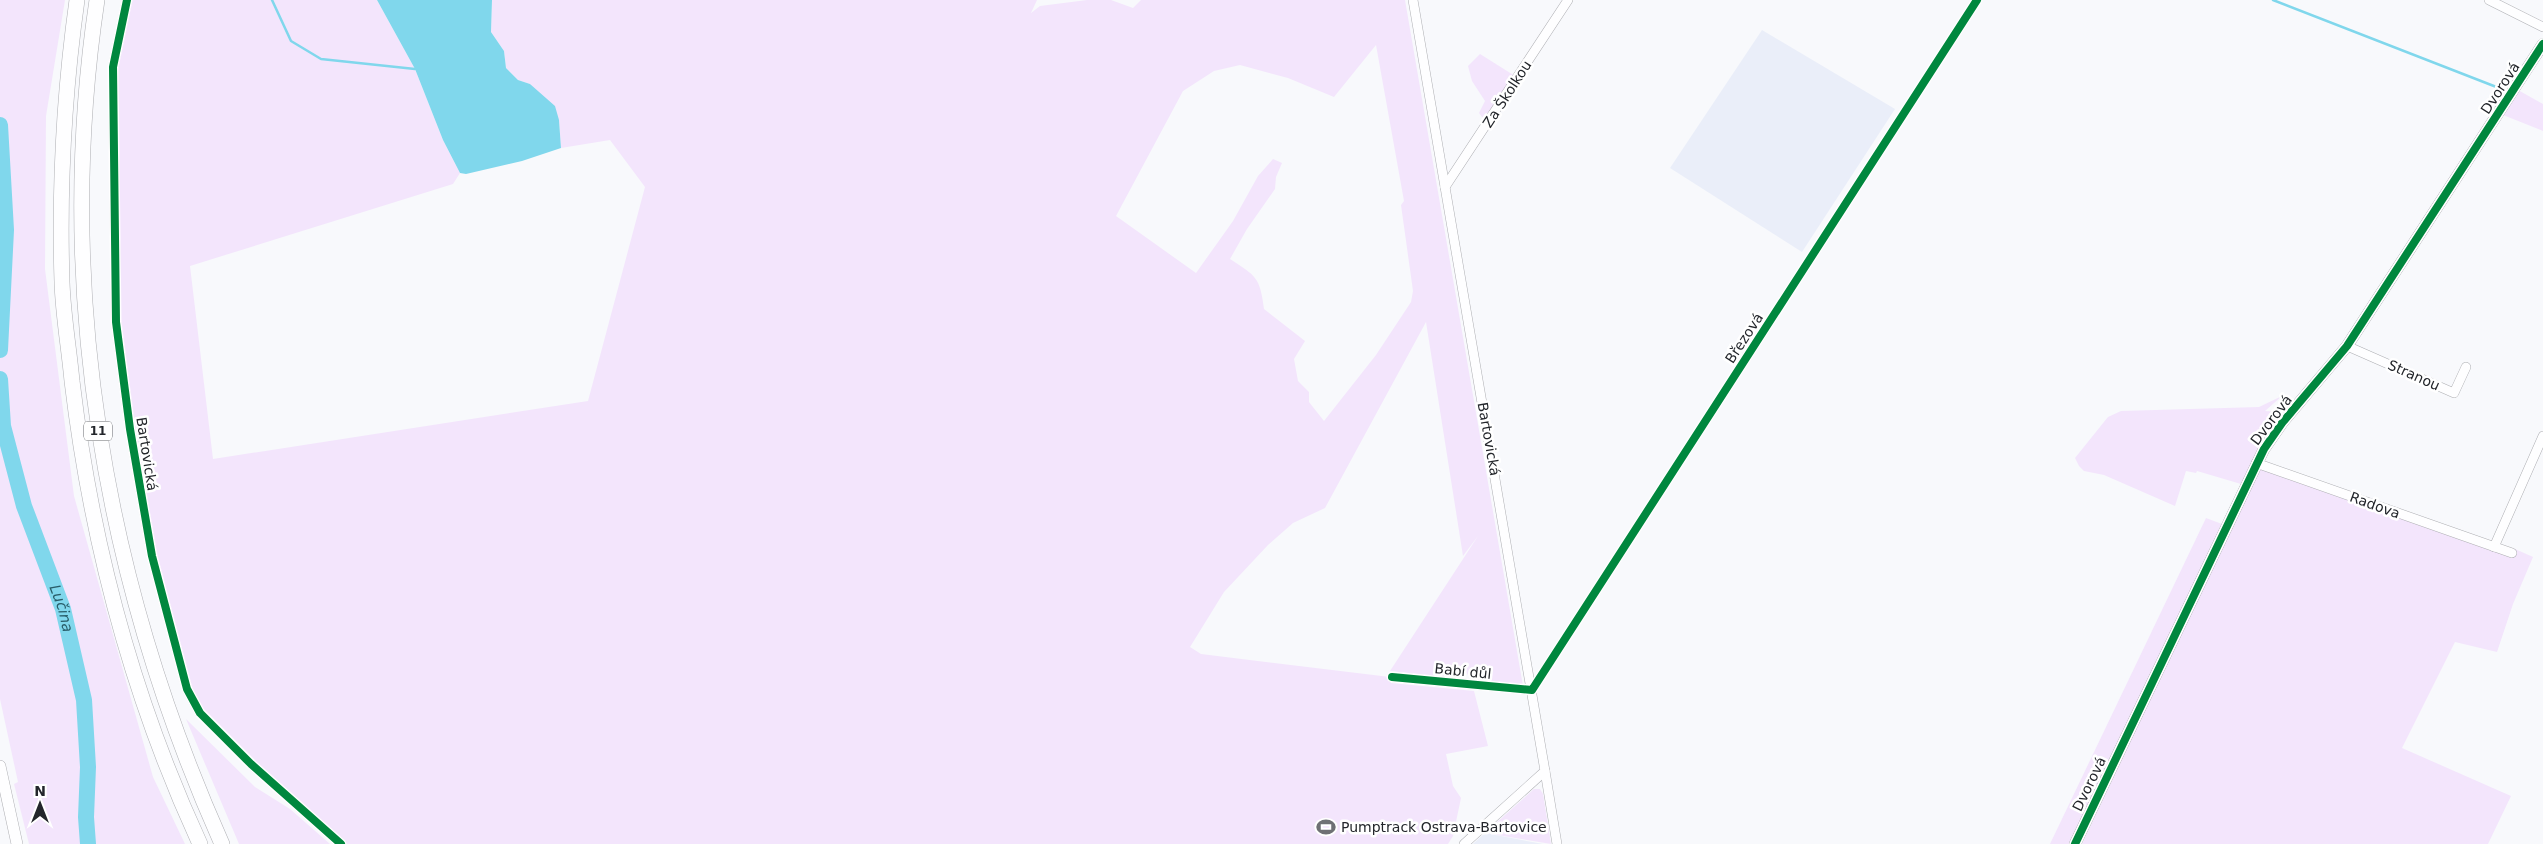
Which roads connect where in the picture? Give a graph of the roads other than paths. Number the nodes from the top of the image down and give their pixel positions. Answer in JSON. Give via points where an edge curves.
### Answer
{"nodes":[{"id":1,"x":77,"y":0,"type":"edge"},
{"id":2,"x":97,"y":0,"type":"edge"},
{"id":3,"x":127,"y":0,"type":"edge"},
{"id":4,"x":1413,"y":0,"type":"edge"},
{"id":5,"x":1568,"y":0,"type":"edge"},
{"id":6,"x":1977,"y":0,"type":"edge"},
{"id":7,"x":2489,"y":0,"type":"edge"},
{"id":8,"x":2543,"y":27,"type":"edge"},
{"id":9,"x":2543,"y":44,"type":"edge"},
{"id":10,"x":1445,"y":187,"type":"junction"},
{"id":11,"x":2347,"y":346,"type":"junction"},
{"id":12,"x":2466,"y":367,"type":"dead end"},
{"id":13,"x":2543,"y":436,"type":"edge"},
{"id":14,"x":2256,"y":462,"type":"junction"},
{"id":15,"x":2494,"y":547,"type":"junction"},
{"id":16,"x":2512,"y":553,"type":"dead end"},
{"id":17,"x":1392,"y":677,"type":"dead end"},
{"id":18,"x":1532,"y":690,"type":"junction"},
{"id":19,"x":0,"y":766,"type":"edge"},
{"id":20,"x":1545,"y":771,"type":"junction"},
{"id":21,"x":17,"y":844,"type":"edge"},
{"id":22,"x":200,"y":844,"type":"edge"},
{"id":23,"x":222,"y":844,"type":"edge"},
{"id":24,"x":341,"y":844,"type":"edge"},
{"id":25,"x":1464,"y":844,"type":"edge"},
{"id":26,"x":1557,"y":844,"type":"edge"},
{"id":27,"x":2075,"y":844,"type":"edge"}],
"edges":[{"from":1,"to":22,"type":"highway","number":"11","via":[[64,104],[61,218],[63,292],[80,440],[109,582],[129,653],[168,768]]},
{"from":2,"to":23,"type":"highway","number":"11","via":[[83,110],[80,223],[87,347],[100,442],[130,584],[147,645],[186,760]]},
{"from":3,"to":24,"type":"street","name":"Bartovická","via":[[113,67],[116,322],[152,556],[187,689],[200,713],[250,764]]},
{"from":4,"to":10,"type":"street","name":"Bartovická"},
{"from":5,"to":10,"type":"street","name":"Za Školkou"},
{"from":6,"to":18,"type":"street","name":"Březová"},
{"from":7,"to":8,"type":"street"},
{"from":9,"to":11,"type":"street","name":"Dvorová"},
{"from":10,"to":18,"type":"street","name":"Bartovická"},
{"from":11,"to":12,"type":"street","name":"Stranou","via":[[2454,393]]},
{"from":11,"to":14,"type":"street","name":"Dvorová","via":[[2282,423]]},
{"from":13,"to":15,"type":"street"},
{"from":14,"to":15,"type":"street","name":"Radova"},
{"from":14,"to":27,"type":"street","name":"Dvorová"},
{"from":15,"to":16,"type":"street","name":"Radova"},
{"from":17,"to":18,"type":"street","name":"Babí důl"},
{"from":18,"to":20,"type":"street","name":"Bartovická"},
{"from":19,"to":21,"type":"street"},
{"from":20,"to":25,"type":"street"},
{"from":20,"to":26,"type":"street","name":"Bartovická"}]}
